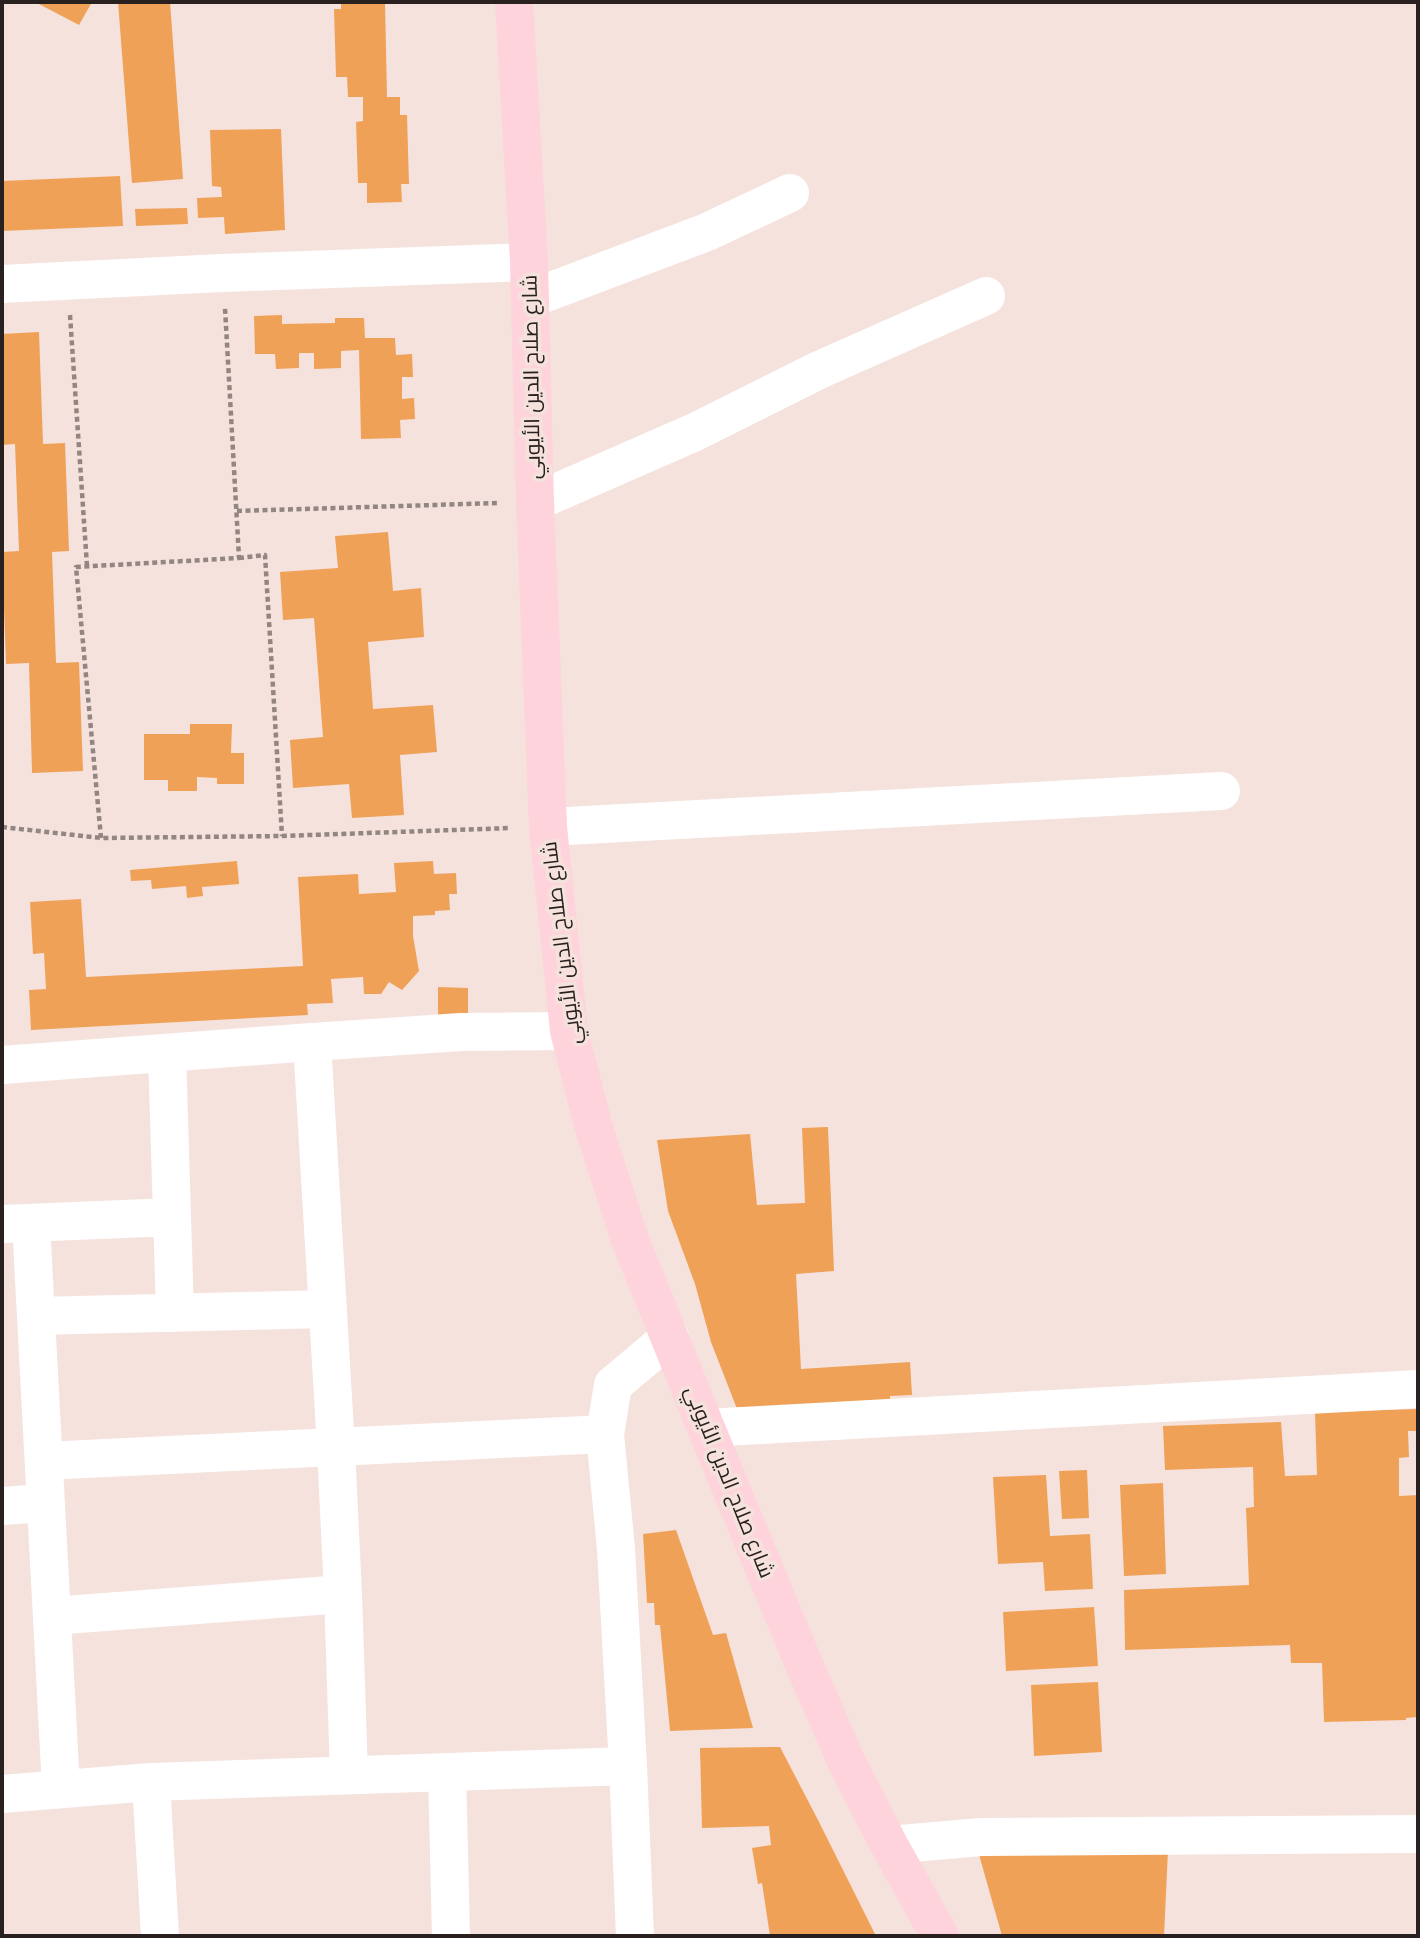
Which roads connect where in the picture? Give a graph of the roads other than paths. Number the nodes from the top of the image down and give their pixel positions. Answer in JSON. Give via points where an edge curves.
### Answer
{"nodes":[{"id":1,"x":514,"y":2,"type":"edge"},
{"id":2,"x":790,"y":193,"type":"dead end"},
{"id":3,"x":530,"y":280,"type":"junction"},
{"id":4,"x":2,"y":284,"type":"edge"},
{"id":5,"x":986,"y":296,"type":"dead end"},
{"id":6,"x":535,"y":502,"type":"junction"},
{"id":7,"x":1221,"y":791,"type":"dead end"},
{"id":8,"x":548,"y":827,"type":"junction"},
{"id":9,"x":569,"y":1031,"type":"junction"},
{"id":10,"x":312,"y":1042,"type":"junction"},
{"id":11,"x":167,"y":1053,"type":"junction"},
{"id":12,"x":2,"y":1065,"type":"edge"},
{"id":13,"x":172,"y":1217,"type":"junction"},
{"id":14,"x":16,"y":1223,"type":"edge"},
{"id":15,"x":328,"y":1309,"type":"junction"},
{"id":16,"x":176,"y":1313,"type":"junction"},
{"id":17,"x":36,"y":1315,"type":"junction"},
{"id":18,"x":670,"y":1337,"type":"junction"},
{"id":19,"x":1418,"y":1389,"type":"edge"},
{"id":20,"x":706,"y":1428,"type":"junction"},
{"id":21,"x":605,"y":1434,"type":"junction"},
{"id":22,"x":336,"y":1448,"type":"junction"},
{"id":23,"x":44,"y":1461,"type":"junction"},
{"id":24,"x":46,"y":1503,"type":"junction"},
{"id":25,"x":2,"y":1506,"type":"edge"},
{"id":26,"x":343,"y":1594,"type":"junction"},
{"id":27,"x":52,"y":1616,"type":"junction"},
{"id":28,"x":628,"y":1766,"type":"junction"},
{"id":29,"x":447,"y":1772,"type":"junction"},
{"id":30,"x":349,"y":1774,"type":"junction"},
{"id":31,"x":151,"y":1782,"type":"junction"},
{"id":32,"x":61,"y":1788,"type":"junction"},
{"id":33,"x":2,"y":1794,"type":"edge"},
{"id":34,"x":1418,"y":1834,"type":"edge"},
{"id":35,"x":889,"y":1845,"type":"junction"},
{"id":36,"x":160,"y":1936,"type":"edge"},
{"id":37,"x":451,"y":1936,"type":"edge"},
{"id":38,"x":635,"y":1936,"type":"edge"},
{"id":39,"x":940,"y":1936,"type":"edge"}],
"edges":[{"from":1,"to":3,"type":"main road","name":"شارع صلاح الدين الأيوبي"},
{"from":2,"to":3,"type":"street","via":[[707,232]]},
{"from":3,"to":4,"type":"street","via":[[222,273]]},
{"from":3,"to":6,"type":"main road","name":"شارع صلاح الدين الأيوبي"},
{"from":5,"to":6,"type":"street"},
{"from":6,"to":8,"type":"main road","name":"شارع صلاح الدين الأيوبي"},
{"from":7,"to":8,"type":"street"},
{"from":8,"to":9,"type":"main road","name":"شارع صلاح الدين الأيوبي"},
{"from":9,"to":10,"type":"street","via":[[461,1032]]},
{"from":9,"to":18,"type":"main road","name":"شارع صلاح الدين الأيوبي","via":[[629,1237]]},
{"from":10,"to":11,"type":"street"},
{"from":10,"to":15,"type":"street"},
{"from":11,"to":12,"type":"street"},
{"from":11,"to":13,"type":"street"},
{"from":13,"to":14,"type":"street"},
{"from":13,"to":16,"type":"street"},
{"from":14,"to":17,"type":"street"},
{"from":15,"to":16,"type":"street"},
{"from":15,"to":22,"type":"street"},
{"from":16,"to":17,"type":"street"},
{"from":17,"to":23,"type":"street"},
{"from":18,"to":20,"type":"main road","name":"شارع صلاح الدين الأيوبي"},
{"from":18,"to":21,"type":"street","via":[[613,1385]]},
{"from":19,"to":20,"type":"street"},
{"from":20,"to":35,"type":"main road","name":"شارع صلاح الدين الأيوبي","via":[[846,1761]]},
{"from":21,"to":22,"type":"street"},
{"from":21,"to":28,"type":"street"},
{"from":22,"to":23,"type":"street"},
{"from":22,"to":26,"type":"street"},
{"from":23,"to":24,"type":"street"},
{"from":24,"to":25,"type":"street"},
{"from":24,"to":27,"type":"street"},
{"from":26,"to":27,"type":"street"},
{"from":26,"to":30,"type":"street"},
{"from":27,"to":32,"type":"street"},
{"from":28,"to":29,"type":"street"},
{"from":28,"to":38,"type":"street"},
{"from":29,"to":30,"type":"street"},
{"from":29,"to":37,"type":"street"},
{"from":30,"to":31,"type":"street"},
{"from":31,"to":32,"type":"street"},
{"from":31,"to":36,"type":"street"},
{"from":32,"to":33,"type":"street"},
{"from":34,"to":35,"type":"street","via":[[981,1837]]},
{"from":35,"to":39,"type":"main road","name":"شارع صلاح الدين الأيوبي"}]}
